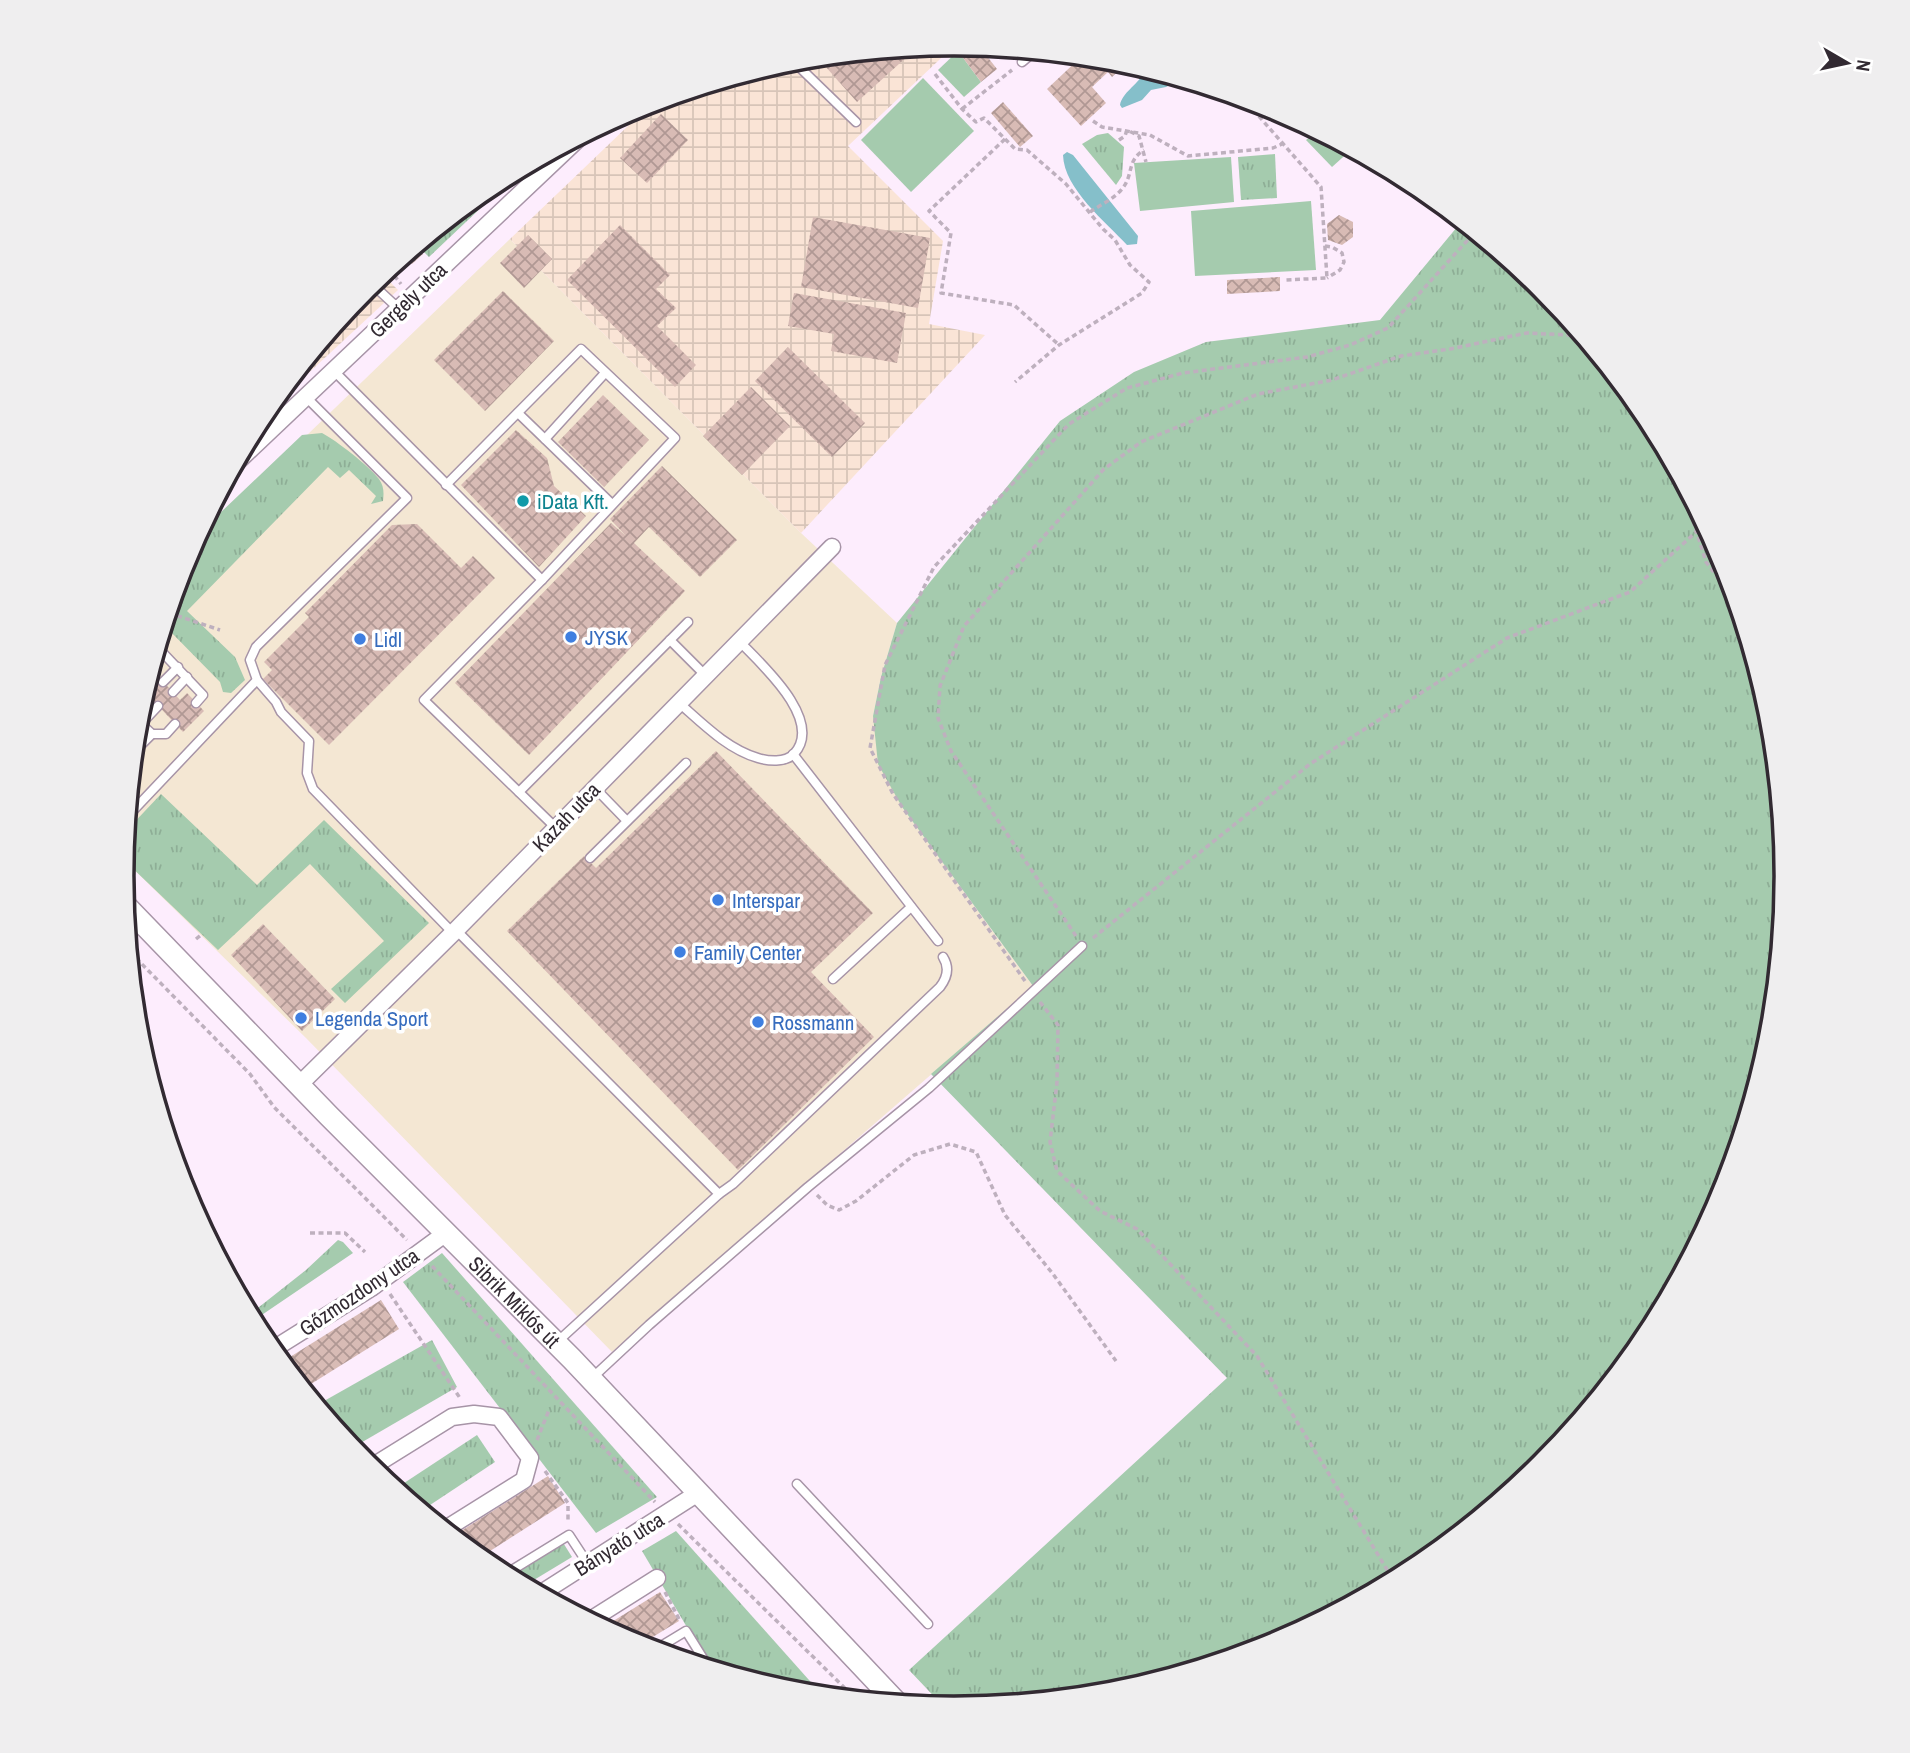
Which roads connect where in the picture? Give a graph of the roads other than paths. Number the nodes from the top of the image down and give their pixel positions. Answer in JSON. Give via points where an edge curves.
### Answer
{"nodes":[{"id":1,"x":1025,"y":59,"type":"edge"},
{"id":2,"x":1022,"y":62,"type":"road end"},
{"id":3,"x":803,"y":71,"type":"edge"},
{"id":4,"x":856,"y":122,"type":"dead end"},
{"id":5,"x":555,"y":161,"type":"edge"},
{"id":6,"x":380,"y":291,"type":"edge"},
{"id":7,"x":399,"y":309,"type":"junction"},
{"id":8,"x":334,"y":371,"type":"junction"},
{"id":9,"x":605,"y":373,"type":"junction"},
{"id":10,"x":306,"y":397,"type":"junction"},
{"id":11,"x":518,"y":413,"type":"junction"},
{"id":12,"x":261,"y":439,"type":"edge"},
{"id":13,"x":545,"y":439,"type":"junction"},
{"id":14,"x":446,"y":485,"type":"junction"},
{"id":15,"x":612,"y":504,"type":"junction"},
{"id":16,"x":832,"y":547,"type":"dead end"},
{"id":17,"x":542,"y":580,"type":"junction"},
{"id":18,"x":688,"y":622,"type":"dead end"},
{"id":19,"x":670,"y":640,"type":"junction"},
{"id":20,"x":739,"y":641,"type":"junction"},
{"id":21,"x":165,"y":655,"type":"edge"},
{"id":22,"x":178,"y":667,"type":"junction"},
{"id":23,"x":705,"y":675,"type":"junction"},
{"id":24,"x":187,"y":677,"type":"junction"},
{"id":25,"x":257,"y":680,"type":"junction"},
{"id":26,"x":163,"y":682,"type":"dead end"},
{"id":27,"x":173,"y":692,"type":"dead end"},
{"id":28,"x":196,"y":702,"type":"dead end"},
{"id":29,"x":678,"y":702,"type":"junction"},
{"id":30,"x":158,"y":706,"type":"dead end"},
{"id":31,"x":151,"y":712,"type":"edge"},
{"id":32,"x":175,"y":724,"type":"dead end"},
{"id":33,"x":148,"y":730,"type":"edge"},
{"id":34,"x":152,"y":734,"type":"junction"},
{"id":35,"x":146,"y":740,"type":"edge"},
{"id":36,"x":793,"y":754,"type":"junction"},
{"id":37,"x":686,"y":763,"type":"dead end"},
{"id":38,"x":595,"y":788,"type":"junction"},
{"id":39,"x":519,"y":792,"type":"junction"},
{"id":40,"x":138,"y":806,"type":"edge"},
{"id":41,"x":627,"y":821,"type":"junction"},
{"id":42,"x":556,"y":828,"type":"junction"},
{"id":43,"x":590,"y":858,"type":"dead end"},
{"id":44,"x":911,"y":907,"type":"junction"},
{"id":45,"x":135,"y":916,"type":"edge"},
{"id":46,"x":454,"y":932,"type":"junction"},
{"id":47,"x":938,"y":941,"type":"dead end"},
{"id":48,"x":1082,"y":946,"type":"road end"},
{"id":49,"x":943,"y":957,"type":"dead end"},
{"id":50,"x":833,"y":979,"type":"dead end"},
{"id":51,"x":299,"y":1085,"type":"junction"},
{"id":52,"x":719,"y":1194,"type":"junction"},
{"id":53,"x":446,"y":1233,"type":"junction"},
{"id":54,"x":556,"y":1343,"type":"junction"},
{"id":55,"x":281,"y":1344,"type":"edge"},
{"id":56,"x":592,"y":1379,"type":"junction"},
{"id":57,"x":380,"y":1462,"type":"edge"},
{"id":58,"x":797,"y":1484,"type":"dead end"},
{"id":59,"x":698,"y":1493,"type":"junction"},
{"id":60,"x":453,"y":1524,"type":"edge"},
{"id":61,"x":588,"y":1564,"type":"junction"},
{"id":62,"x":515,"y":1568,"type":"edge"},
{"id":63,"x":657,"y":1578,"type":"road end"},
{"id":64,"x":548,"y":1589,"type":"edge"},
{"id":65,"x":598,"y":1615,"type":"edge"},
{"id":66,"x":928,"y":1624,"type":"dead end"},
{"id":67,"x":665,"y":1644,"type":"edge"},
{"id":68,"x":702,"y":1656,"type":"edge"},
{"id":69,"x":888,"y":1694,"type":"edge"}],
"edges":[{"from":1,"to":2,"type":"lane"},
{"from":3,"to":4,"type":"lane"},
{"from":5,"to":7,"type":"street","name":"Gergely utca"},
{"from":6,"to":7,"type":"lane"},
{"from":7,"to":8,"type":"street","name":"Gergely utca"},
{"from":8,"to":10,"type":"street","name":"Gergely utca"},
{"from":8,"to":14,"type":"lane"},
{"from":9,"to":11,"type":"lane","via":[[581,349]]},
{"from":9,"to":13,"type":"lane"},
{"from":9,"to":15,"type":"lane","via":[[675,438]]},
{"from":10,"to":12,"type":"street","name":"Gergely utca"},
{"from":10,"to":25,"type":"lane","via":[[407,498],[256,647],[250,660]]},
{"from":11,"to":13,"type":"lane"},
{"from":11,"to":14,"type":"lane"},
{"from":13,"to":15,"type":"lane"},
{"from":14,"to":17,"type":"lane"},
{"from":15,"to":17,"type":"lane"},
{"from":16,"to":20,"type":"street","name":"Kazah utca"},
{"from":17,"to":39,"type":"lane","via":[[424,700]]},
{"from":18,"to":19,"type":"lane"},
{"from":19,"to":23,"type":"lane"},
{"from":19,"to":39,"type":"lane"},
{"from":20,"to":23,"type":"street","name":"Kazah utca"},
{"from":20,"to":36,"type":"lane","via":[[792,702],[801,728]]},
{"from":21,"to":22,"type":"lane"},
{"from":22,"to":24,"type":"lane"},
{"from":22,"to":26,"type":"lane"},
{"from":23,"to":29,"type":"street","name":"Kazah utca"},
{"from":24,"to":27,"type":"lane"},
{"from":24,"to":28,"type":"lane","via":[[203,695]]},
{"from":25,"to":40,"type":"lane"},
{"from":25,"to":46,"type":"lane","via":[[309,741],[307,773],[321,800]]},
{"from":29,"to":36,"type":"lane","via":[[745,753],[769,760]]},
{"from":29,"to":38,"type":"street","name":"Kazah utca"},
{"from":30,"to":31,"type":"lane"},
{"from":32,"to":34,"type":"lane","via":[[166,734]]},
{"from":33,"to":34,"type":"lane"},
{"from":34,"to":35,"type":"lane"},
{"from":36,"to":44,"type":"lane"},
{"from":37,"to":41,"type":"lane"},
{"from":38,"to":41,"type":"lane"},
{"from":38,"to":42,"type":"street","name":"Kazah utca"},
{"from":39,"to":42,"type":"lane"},
{"from":41,"to":43,"type":"lane"},
{"from":42,"to":46,"type":"street","name":"Kazah utca"},
{"from":44,"to":47,"type":"lane"},
{"from":44,"to":50,"type":"lane"},
{"from":45,"to":51,"type":"street","name":"Sibrik Miklós út"},
{"from":46,"to":51,"type":"street","name":"Kazah utca"},
{"from":46,"to":52,"type":"lane"},
{"from":48,"to":56,"type":"lane","via":[[929,1088],[808,1187]]},
{"from":49,"to":52,"type":"lane","via":[[948,969],[940,987]]},
{"from":51,"to":53,"type":"street","name":"Sibrik Miklós út"},
{"from":52,"to":54,"type":"lane"},
{"from":53,"to":54,"type":"street","name":"Sibrik Miklós út"},
{"from":53,"to":55,"type":"street","name":"Gőzmozdony utca"},
{"from":54,"to":56,"type":"street","name":"Sibrik Miklós út"},
{"from":56,"to":59,"type":"street","name":"Sibrik Miklós út"},
{"from":57,"to":60,"type":"street","via":[[452,1417],[499,1418],[530,1458],[524,1480]]},
{"from":58,"to":66,"type":"lane"},
{"from":59,"to":61,"type":"street","name":"Bányató utca"},
{"from":59,"to":69,"type":"street","name":"Sibrik Miklós út"},
{"from":61,"to":62,"type":"lane","via":[[569,1535]]},
{"from":61,"to":64,"type":"street","name":"Bányató utca"},
{"from":63,"to":65,"type":"street"},
{"from":67,"to":68,"type":"lane","via":[[686,1631]]}]}
